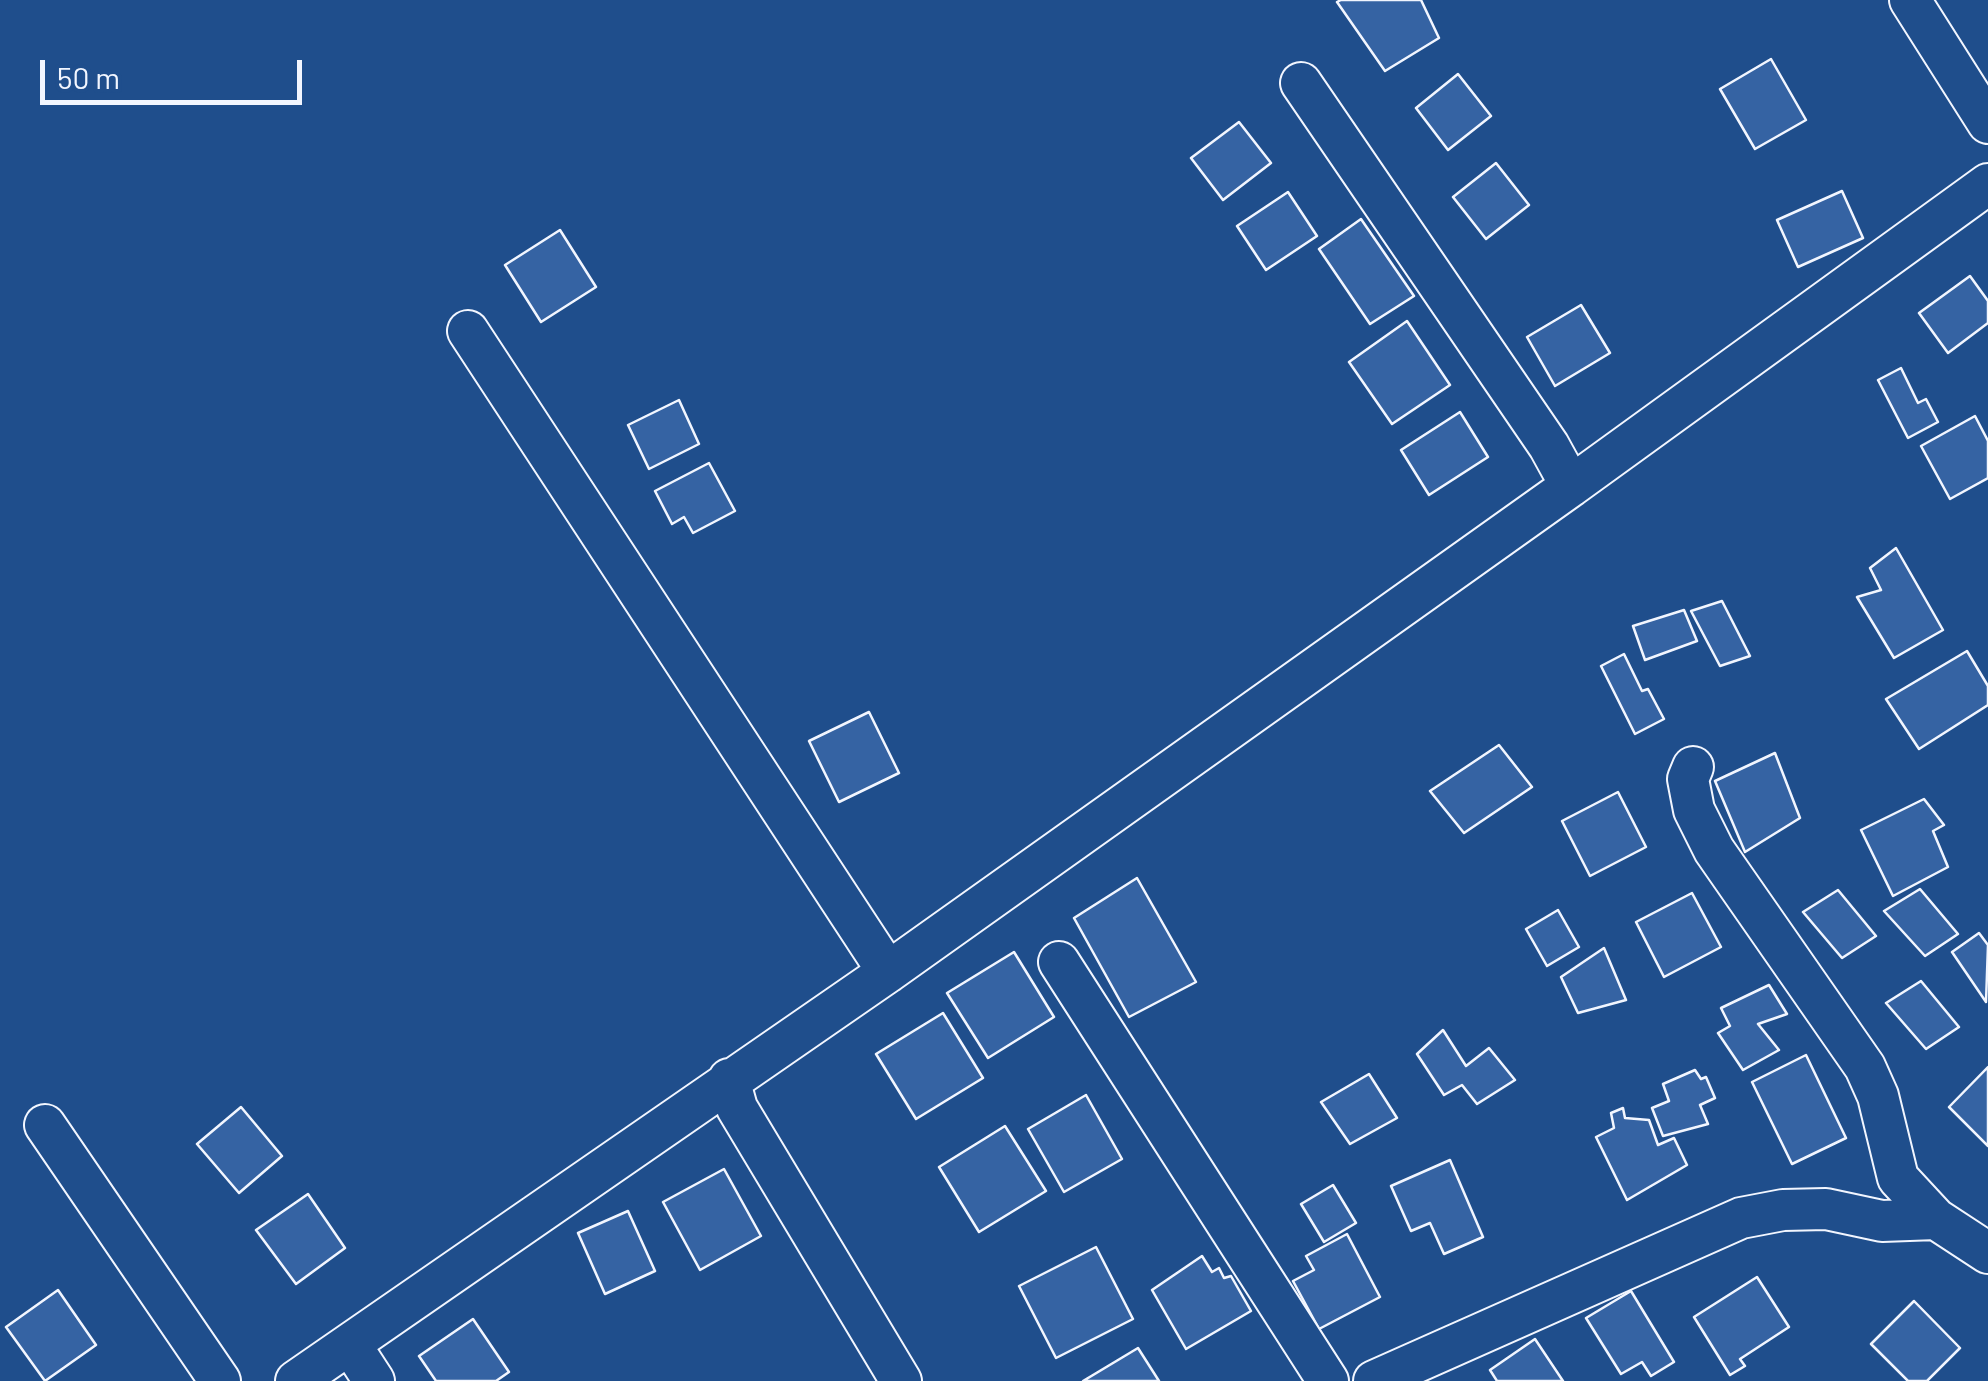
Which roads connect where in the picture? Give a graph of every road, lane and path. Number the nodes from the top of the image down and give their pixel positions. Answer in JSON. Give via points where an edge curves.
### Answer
{"nodes":[{"id":1,"x":1910,"y":0,"type":"edge"},
{"id":2,"x":1301,"y":83,"type":"dead end"},
{"id":3,"x":1988,"y":124,"type":"edge"},
{"id":4,"x":1988,"y":184,"type":"edge"},
{"id":5,"x":468,"y":331,"type":"dead end"},
{"id":6,"x":1571,"y":486,"type":"junction"},
{"id":7,"x":1693,"y":766,"type":"dead end"},
{"id":8,"x":1059,"y":962,"type":"dead end"},
{"id":9,"x":888,"y":972,"type":"junction"},
{"id":10,"x":729,"y":1079,"type":"junction"},
{"id":11,"x":46,"y":1125,"type":"dead end"},
{"id":12,"x":1936,"y":1219,"type":"junction"},
{"id":13,"x":1988,"y":1253,"type":"edge"},
{"id":14,"x":350,"y":1344,"type":"junction"},
{"id":15,"x":220,"y":1381,"type":"edge"},
{"id":16,"x":296,"y":1381,"type":"edge"},
{"id":17,"x":374,"y":1381,"type":"edge"},
{"id":18,"x":901,"y":1381,"type":"edge"},
{"id":19,"x":1328,"y":1381,"type":"edge"},
{"id":20,"x":1374,"y":1381,"type":"edge"}],
"edges":[{"from":1,"to":3,"type":"street"},
{"from":2,"to":6,"type":"street"},
{"from":4,"to":6,"type":"street"},
{"from":5,"to":9,"type":"street"},
{"from":6,"to":9,"type":"street"},
{"from":7,"to":12,"type":"street","via":[[1688,779],[1694,810],[1714,850],[1865,1066],[1898,1178]]},
{"from":8,"to":19,"type":"street"},
{"from":9,"to":10,"type":"street"},
{"from":10,"to":14,"type":"street"},
{"from":10,"to":18,"type":"street","via":[[736,1108]]},
{"from":11,"to":15,"type":"street"},
{"from":12,"to":13,"type":"street"},
{"from":12,"to":20,"type":"street","via":[[1882,1221],[1826,1209],[1741,1218]]},
{"from":14,"to":16,"type":"street"},
{"from":14,"to":17,"type":"street"}]}
